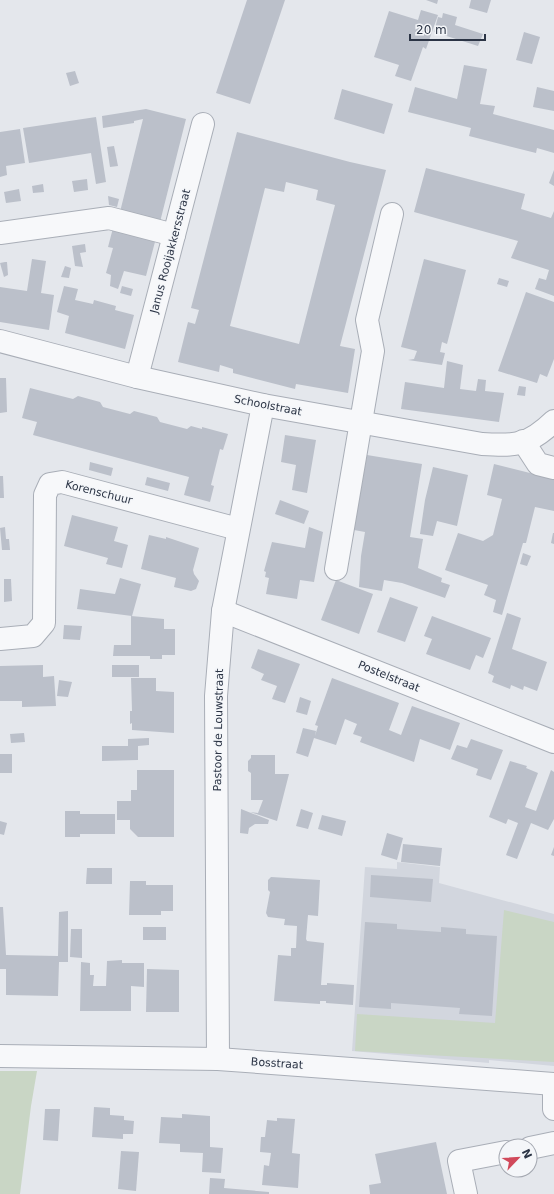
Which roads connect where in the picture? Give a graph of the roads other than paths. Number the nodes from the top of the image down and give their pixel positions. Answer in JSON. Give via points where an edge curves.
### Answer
{"nodes":[{"id":1,"x":203,"y":124,"type":"dead end"},
{"id":2,"x":392,"y":214,"type":"dead end"},
{"id":3,"x":0,"y":233,"type":"edge"},
{"id":4,"x":174,"y":235,"type":"junction"},
{"id":5,"x":0,"y":341,"type":"edge"},
{"id":6,"x":137,"y":377,"type":"junction"},
{"id":7,"x":263,"y":405,"type":"junction"},
{"id":8,"x":360,"y":423,"type":"junction"},
{"id":9,"x":539,"y":433,"type":"edge"},
{"id":10,"x":554,"y":468,"type":"edge"},
{"id":11,"x":238,"y":528,"type":"junction"},
{"id":12,"x":336,"y":569,"type":"dead end"},
{"id":13,"x":223,"y":611,"type":"junction"},
{"id":14,"x":0,"y":639,"type":"edge"},
{"id":15,"x":554,"y":742,"type":"edge"},
{"id":16,"x":0,"y":1056,"type":"edge"},
{"id":17,"x":218,"y":1059,"type":"junction"},
{"id":18,"x":554,"y":1084,"type":"edge"},
{"id":19,"x":554,"y":1109,"type":"edge"},
{"id":20,"x":554,"y":1143,"type":"edge"},
{"id":21,"x":538,"y":1146,"type":"edge"},
{"id":22,"x":498,"y":1154,"type":"edge"},
{"id":23,"x":466,"y":1194,"type":"edge"}],
"edges":[{"from":1,"to":4,"type":"street","name":"Janus Rooijakkersstraat"},
{"from":2,"to":8,"type":"street","via":[[367,320],[373,351]]},
{"from":3,"to":4,"type":"street","via":[[109,218]]},
{"from":4,"to":6,"type":"street","name":"Janus Rooijakkersstraat"},
{"from":5,"to":6,"type":"street","name":"Schoolstraat"},
{"from":6,"to":7,"type":"street","name":"Schoolstraat"},
{"from":7,"to":8,"type":"street","name":"Schoolstraat"},
{"from":7,"to":11,"type":"street","name":"Pastoor de Louwstraat"},
{"from":8,"to":9,"type":"street","name":"Schoolstraat","via":[[482,444],[513,446]]},
{"from":8,"to":12,"type":"street"},
{"from":9,"to":10,"type":"street","via":[[538,464]]},
{"from":11,"to":13,"type":"street","name":"Pastoor de Louwstraat"},
{"from":11,"to":14,"type":"street","name":"Korenschuur","via":[[62,482],[50,484],[45,495],[44,623],[33,636]]},
{"from":13,"to":15,"type":"street","name":"Postelstraat"},
{"from":13,"to":17,"type":"street","name":"Pastoor de Louwstraat","via":[[216,696]]},
{"from":16,"to":17,"type":"street","name":"Bosstraat"},
{"from":17,"to":18,"type":"street","name":"Bosstraat"},
{"from":18,"to":19,"type":"street"},
{"from":20,"to":21,"type":"street"},
{"from":22,"to":23,"type":"street","via":[[459,1161]]}]}
